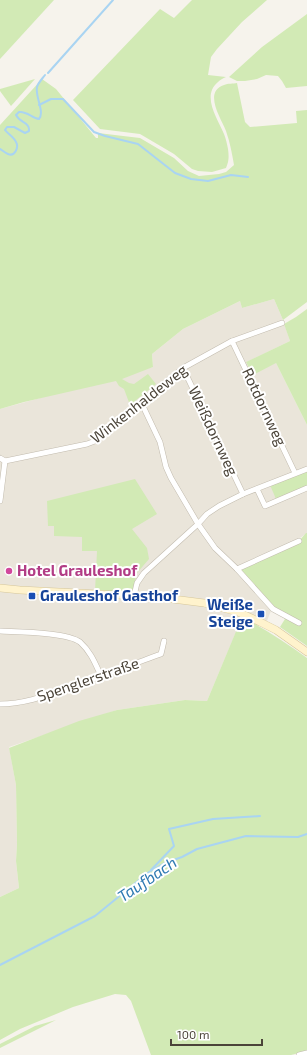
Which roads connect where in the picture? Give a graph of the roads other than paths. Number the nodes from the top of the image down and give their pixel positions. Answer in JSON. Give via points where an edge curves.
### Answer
{"nodes":[{"id":1,"x":282,"y":323,"type":"dead end"},
{"id":2,"x":232,"y":341,"type":"junction"},
{"id":3,"x":183,"y":368,"type":"junction"},
{"id":4,"x":141,"y":402,"type":"junction"},
{"id":5,"x":3,"y":460,"type":"edge"},
{"id":6,"x":307,"y":469,"type":"edge"},
{"id":7,"x":295,"y":473,"type":"junction"},
{"id":8,"x":307,"y":488,"type":"edge"},
{"id":9,"x":257,"y":489,"type":"junction"},
{"id":10,"x":243,"y":494,"type":"junction"},
{"id":11,"x":0,"y":501,"type":"edge"},
{"id":12,"x":198,"y":524,"type":"junction"},
{"id":13,"x":299,"y":542,"type":"dead end"},
{"id":14,"x":237,"y":569,"type":"junction"},
{"id":15,"x":0,"y":588,"type":"edge"},
{"id":16,"x":134,"y":596,"type":"junction"},
{"id":17,"x":299,"y":623,"type":"dead end"},
{"id":18,"x":0,"y":630,"type":"edge"},
{"id":19,"x":164,"y":640,"type":"dead end"},
{"id":20,"x":307,"y":652,"type":"edge"},
{"id":21,"x":101,"y":676,"type":"junction"},
{"id":22,"x":0,"y":704,"type":"edge"},
{"id":23,"x":307,"y":1053,"type":"edge"},
{"id":24,"x":299,"y":1055,"type":"edge"}],
"edges":[{"from":1,"to":2,"type":"street","name":"Winkenhaldeweg"},
{"from":2,"to":3,"type":"street","name":"Winkenhaldeweg"},
{"from":2,"to":7,"type":"street","name":"Rotdornweg"},
{"from":3,"to":4,"type":"street","name":"Winkenhaldeweg"},
{"from":3,"to":10,"type":"street","name":"Weißdornweg"},
{"from":4,"to":5,"type":"street","name":"Winkenhaldeweg","via":[[95,441]]},
{"from":4,"to":12,"type":"street","via":[[160,442],[171,478]]},
{"from":5,"to":11,"type":"street","name":"Winkenhaldeweg"},
{"from":6,"to":7,"type":"street"},
{"from":7,"to":9,"type":"street"},
{"from":8,"to":9,"type":"street","via":[[265,506]]},
{"from":9,"to":10,"type":"street"},
{"from":10,"to":12,"type":"street","via":[[207,514]]},
{"from":12,"to":14,"type":"street","via":[[215,548]]},
{"from":12,"to":16,"type":"street","via":[[144,573],[137,583]]},
{"from":13,"to":14,"type":"street"},
{"from":14,"to":17,"type":"street","via":[[273,609]]},
{"from":15,"to":16,"type":"main road"},
{"from":16,"to":20,"type":"main road","via":[[204,603],[238,612],[276,630]]},
{"from":18,"to":21,"type":"street","via":[[61,635],[79,641],[92,656]]},
{"from":19,"to":21,"type":"street","name":"Spenglerstraße","via":[[161,654]]},
{"from":21,"to":22,"type":"street","name":"Spenglerstraße","via":[[36,698]]},
{"from":23,"to":24,"type":"street"}]}
